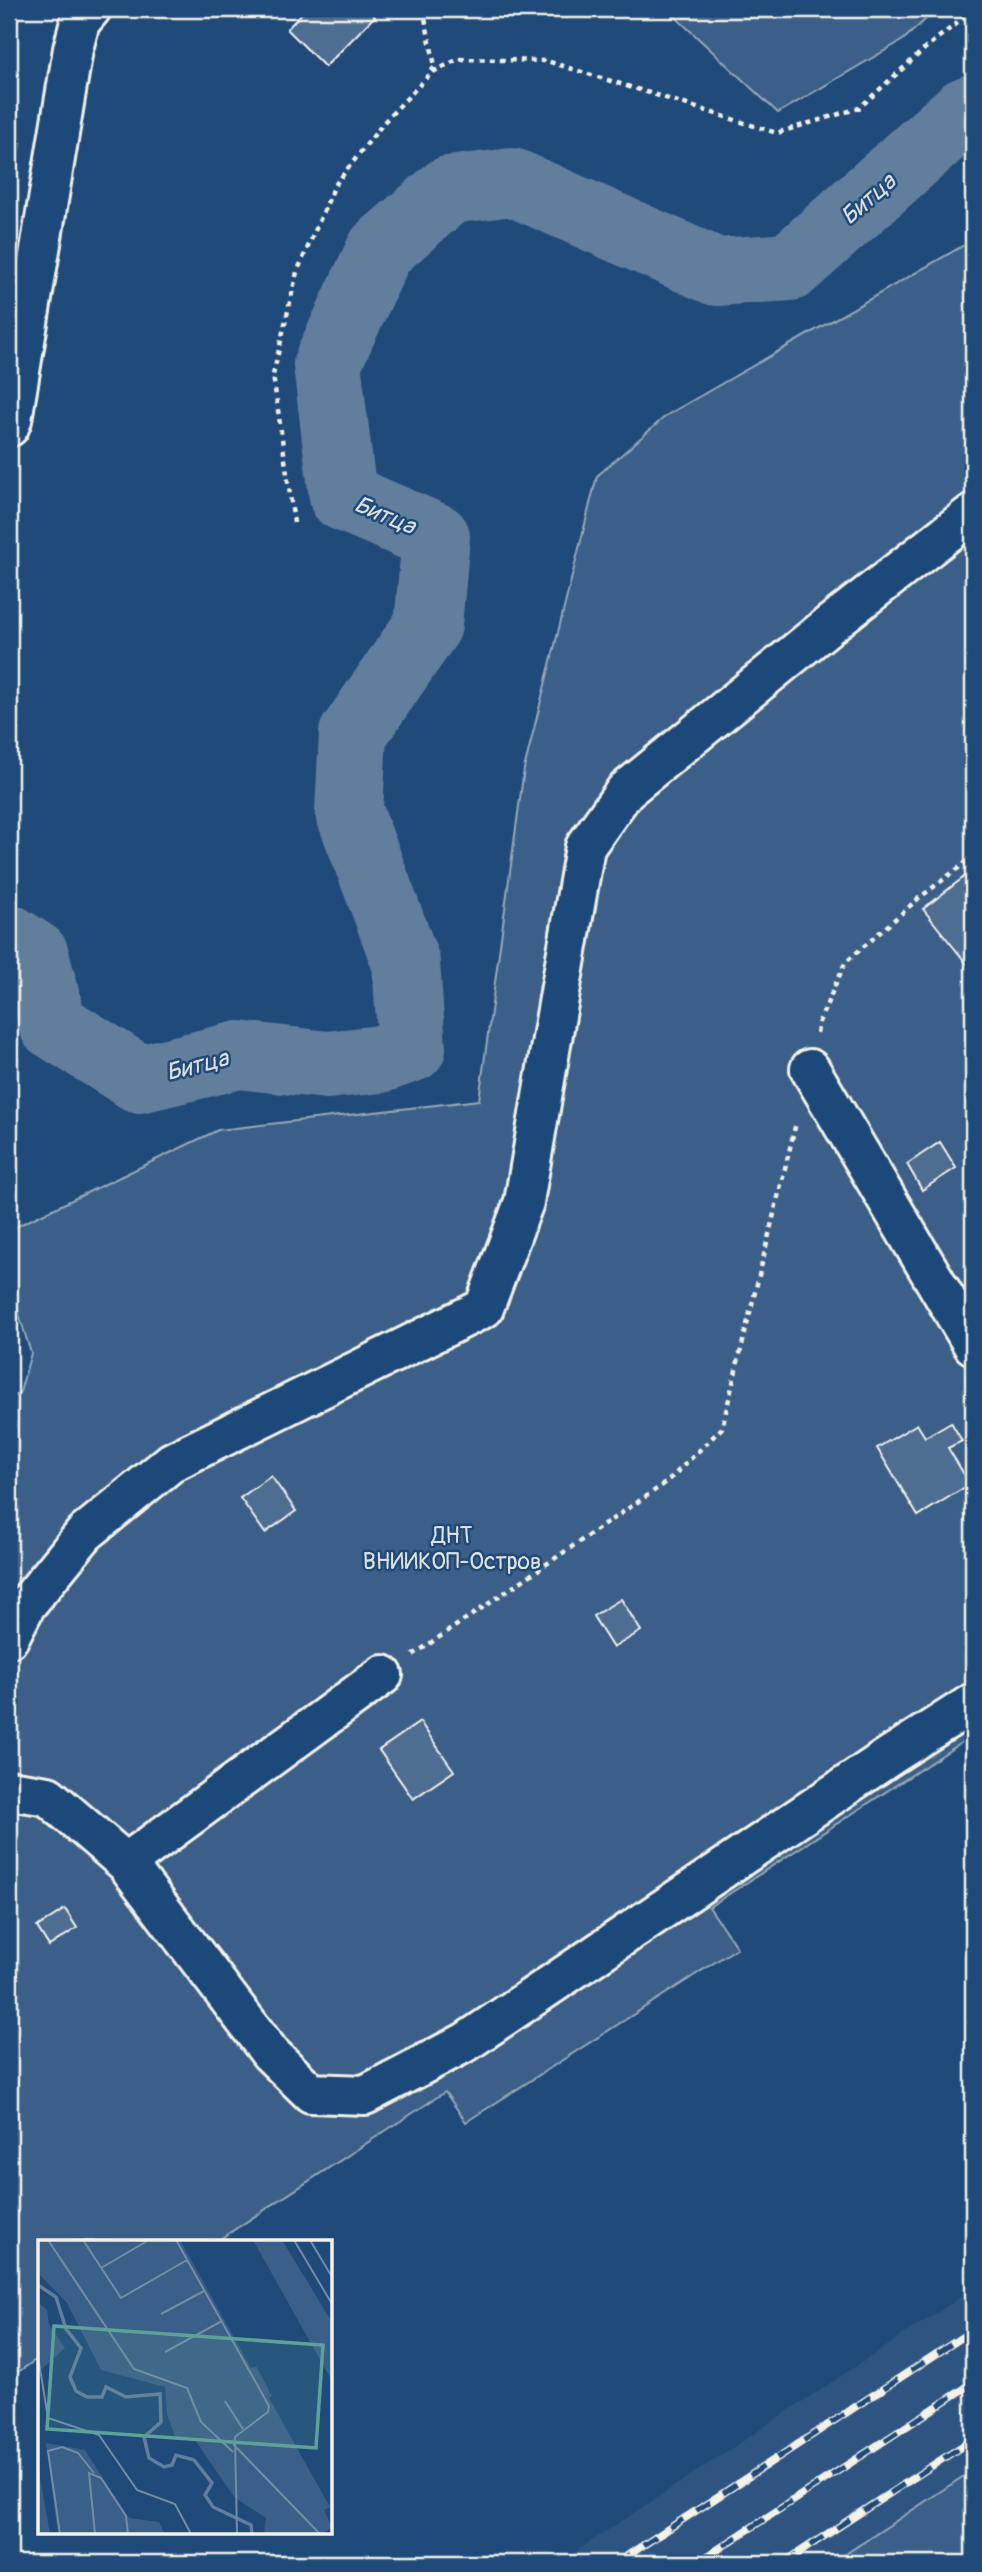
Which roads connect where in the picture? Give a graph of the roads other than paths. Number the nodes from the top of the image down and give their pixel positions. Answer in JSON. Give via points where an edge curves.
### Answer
{"nodes":[{"id":1,"x":91,"y":9,"type":"edge"},
{"id":2,"x":9,"y":427,"type":"edge"},
{"id":3,"x":973,"y":513,"type":"edge"},
{"id":4,"x":810,"y":1069,"type":"road end"},
{"id":5,"x":973,"y":1345,"type":"edge"},
{"id":6,"x":9,"y":1639,"type":"edge"},
{"id":7,"x":383,"y":1675,"type":"road end"},
{"id":8,"x":973,"y":1703,"type":"edge"},
{"id":9,"x":9,"y":1790,"type":"edge"},
{"id":10,"x":127,"y":1863,"type":"junction"}],
"edges":[{"from":1,"to":2,"type":"lane","via":[[80,22],[73,49]]},
{"from":3,"to":6,"type":"lane","via":[[625,791],[585,847],[524,1202],[484,1308],[172,1462],[85,1533],[26,1605]]},
{"from":4,"to":5,"type":"lane"},
{"from":7,"to":10,"type":"lane"},
{"from":8,"to":10,"type":"lane","via":[[466,2042],[365,2095],[311,2092],[270,2053]]},
{"from":9,"to":10,"type":"lane","via":[[48,1796]]}]}
